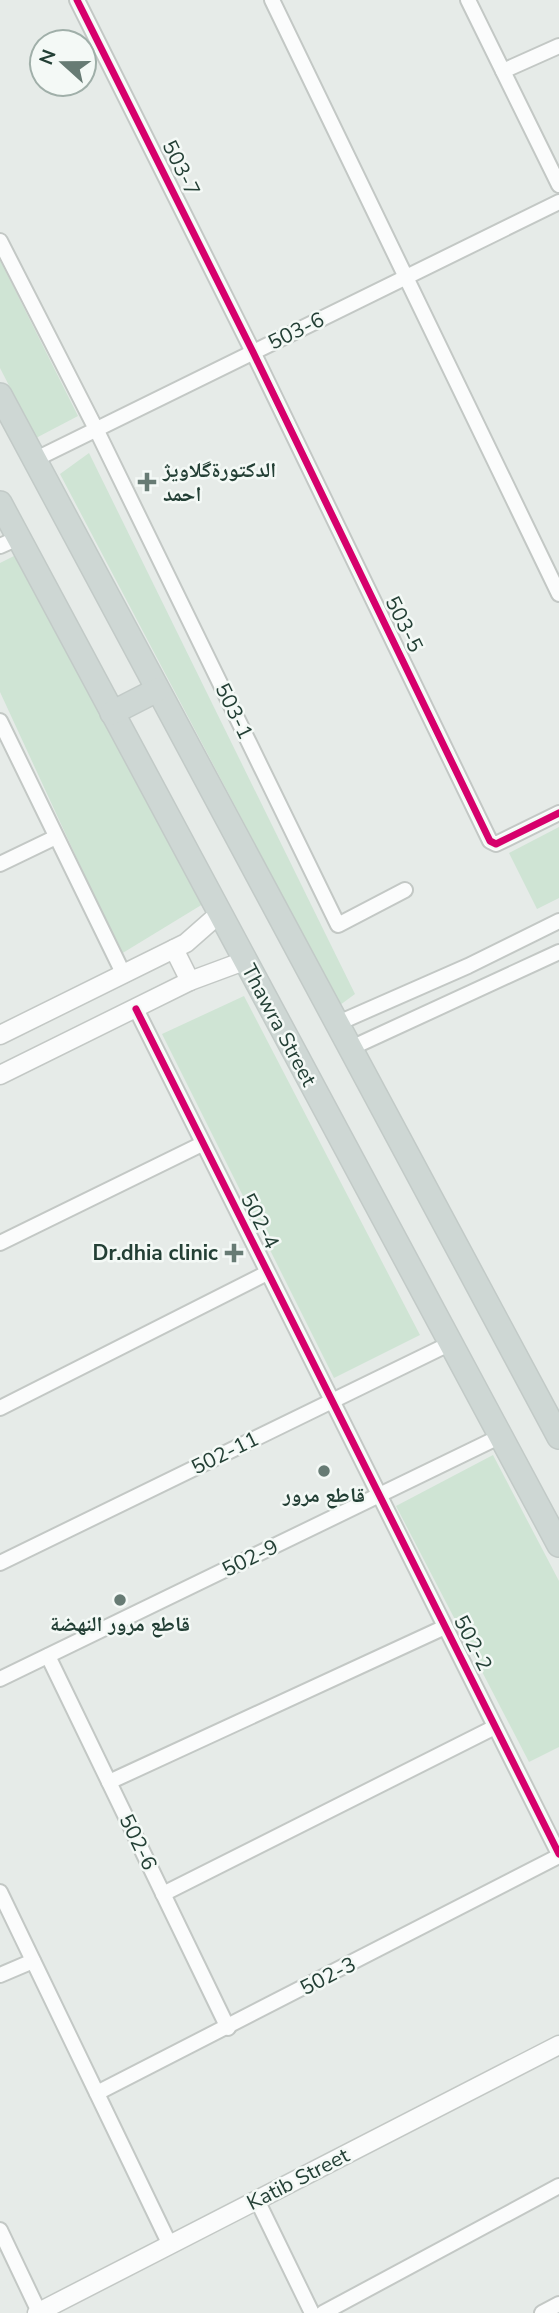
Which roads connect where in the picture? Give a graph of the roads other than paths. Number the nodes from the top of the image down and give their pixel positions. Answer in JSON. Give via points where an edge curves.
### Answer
{"nodes":[{"id":1,"x":77,"y":0,"type":"edge"},
{"id":2,"x":272,"y":0,"type":"edge"},
{"id":3,"x":468,"y":0,"type":"edge"},
{"id":4,"x":559,"y":46,"type":"edge"},
{"id":5,"x":503,"y":71,"type":"junction"},
{"id":6,"x":559,"y":185,"type":"edge"},
{"id":7,"x":559,"y":202,"type":"edge"},
{"id":8,"x":0,"y":241,"type":"edge"},
{"id":9,"x":406,"y":277,"type":"junction"},
{"id":10,"x":253,"y":352,"type":"junction"},
{"id":11,"x":0,"y":396,"type":"edge"},
{"id":12,"x":96,"y":429,"type":"junction"},
{"id":13,"x":34,"y":460,"type":"junction"},
{"id":14,"x":0,"y":503,"type":"edge"},
{"id":15,"x":9,"y":542,"type":"edge"},
{"id":16,"x":559,"y":594,"type":"edge"},
{"id":17,"x":157,"y":690,"type":"junction"},
{"id":18,"x":112,"y":713,"type":"junction"},
{"id":19,"x":0,"y":722,"type":"edge"},
{"id":20,"x":559,"y":813,"type":"edge"},
{"id":21,"x":56,"y":837,"type":"junction"},
{"id":22,"x":0,"y":864,"type":"edge"},
{"id":23,"x":405,"y":890,"type":"dead end"},
{"id":24,"x":219,"y":914,"type":"junction"},
{"id":25,"x":559,"y":920,"type":"edge"},
{"id":26,"x":174,"y":949,"type":"junction"},
{"id":27,"x":559,"y":952,"type":"edge"},
{"id":28,"x":244,"y":961,"type":"junction"},
{"id":29,"x":124,"y":975,"type":"junction"},
{"id":30,"x":190,"y":981,"type":"junction"},
{"id":31,"x":135,"y":1009,"type":"junction"},
{"id":32,"x":337,"y":1024,"type":"junction"},
{"id":33,"x":0,"y":1035,"type":"edge"},
{"id":34,"x":351,"y":1048,"type":"junction"},
{"id":35,"x":0,"y":1075,"type":"edge"},
{"id":36,"x":202,"y":1144,"type":"junction"},
{"id":37,"x":0,"y":1243,"type":"edge"},
{"id":38,"x":267,"y":1273,"type":"junction"},
{"id":39,"x":451,"y":1343,"type":"junction"},
{"id":40,"x":331,"y":1401,"type":"junction"},
{"id":41,"x":0,"y":1408,"type":"edge"},
{"id":42,"x":501,"y":1436,"type":"junction"},
{"id":43,"x":559,"y":1437,"type":"edge"},
{"id":44,"x":355,"y":1448,"type":"joint"},
{"id":45,"x":379,"y":1495,"type":"junction"},
{"id":46,"x":559,"y":1545,"type":"edge"},
{"id":47,"x":0,"y":1563,"type":"edge"},
{"id":48,"x":445,"y":1627,"type":"junction"},
{"id":49,"x":48,"y":1656,"type":"junction"},
{"id":50,"x":0,"y":1679,"type":"edge"},
{"id":51,"x":495,"y":1727,"type":"junction"},
{"id":52,"x":109,"y":1782,"type":"junction"},
{"id":53,"x":559,"y":1855,"type":"edge"},
{"id":54,"x":0,"y":1892,"type":"edge"},
{"id":55,"x":163,"y":1894,"type":"junction"},
{"id":56,"x":33,"y":1961,"type":"junction"},
{"id":57,"x":0,"y":1975,"type":"edge"},
{"id":58,"x":228,"y":2028,"type":"junction"},
{"id":59,"x":559,"y":2045,"type":"edge"},
{"id":60,"x":97,"y":2093,"type":"junction"},
{"id":61,"x":559,"y":2186,"type":"edge"},
{"id":62,"x":257,"y":2200,"type":"junction"},
{"id":63,"x":0,"y":2230,"type":"edge"},
{"id":64,"x":170,"y":2245,"type":"junction"},
{"id":65,"x":559,"y":2304,"type":"edge"},
{"id":66,"x":38,"y":2312,"type":"edge"},
{"id":67,"x":312,"y":2313,"type":"edge"},
{"id":68,"x":323,"y":2313,"type":"edge"},
{"id":69,"x":542,"y":2313,"type":"edge"}],
"edges":[{"from":1,"to":10,"type":"street","name":"503-7"},
{"from":2,"to":9,"type":"street"},
{"from":3,"to":5,"type":"street"},
{"from":4,"to":5,"type":"street"},
{"from":5,"to":6,"type":"street"},
{"from":7,"to":9,"type":"street","name":"503-6"},
{"from":8,"to":12,"type":"street"},
{"from":9,"to":10,"type":"street","name":"503-6"},
{"from":9,"to":16,"type":"street"},
{"from":10,"to":12,"type":"street","name":"503-6"},
{"from":10,"to":20,"type":"street","name":"503-5","via":[[490,841],[496,844]]},
{"from":11,"to":13,"type":"main road"},
{"from":12,"to":13,"type":"street","name":"503-6"},
{"from":12,"to":23,"type":"street","name":"503-1","via":[[338,925]]},
{"from":13,"to":17,"type":"main road"},
{"from":14,"to":15,"type":"main road","name":"Thawra Street"},
{"from":15,"to":18,"type":"main road","name":"Thawra Street"},
{"from":17,"to":18,"type":"main road"},
{"from":17,"to":32,"type":"main road"},
{"from":18,"to":24,"type":"main road","name":"Thawra Street"},
{"from":19,"to":21,"type":"street"},
{"from":21,"to":22,"type":"street"},
{"from":21,"to":29,"type":"street"},
{"from":24,"to":26,"type":"street","via":[[199,934]]},
{"from":24,"to":28,"type":"main road","name":"Thawra Street"},
{"from":25,"to":32,"type":"street"},
{"from":26,"to":29,"type":"street"},
{"from":26,"to":30,"type":"street"},
{"from":27,"to":34,"type":"street"},
{"from":28,"to":30,"type":"street"},
{"from":28,"to":39,"type":"main road","name":"Thawra Street"},
{"from":29,"to":33,"type":"street"},
{"from":30,"to":31,"type":"street"},
{"from":31,"to":35,"type":"street"},
{"from":31,"to":36,"type":"street","name":"502-4"},
{"from":32,"to":34,"type":"main road"},
{"from":34,"to":43,"type":"main road"},
{"from":36,"to":37,"type":"street"},
{"from":36,"to":38,"type":"street","name":"502-4"},
{"from":38,"to":40,"type":"street","name":"502-4"},
{"from":38,"to":41,"type":"street"},
{"from":39,"to":40,"type":"street","name":"502-11"},
{"from":39,"to":42,"type":"main road","name":"Thawra Street"},
{"from":40,"to":44,"type":"street","name":"502-4"},
{"from":40,"to":47,"type":"street","name":"502-11"},
{"from":42,"to":45,"type":"street","name":"502-9"},
{"from":42,"to":46,"type":"main road","name":"Thawra Street"},
{"from":44,"to":45,"type":"street","name":"502-2"},
{"from":45,"to":48,"type":"street","name":"502-2"},
{"from":45,"to":49,"type":"street","name":"502-9"},
{"from":48,"to":51,"type":"street","name":"502-2"},
{"from":48,"to":52,"type":"street"},
{"from":49,"to":50,"type":"street","name":"502-9"},
{"from":49,"to":52,"type":"street","name":"502-6"},
{"from":51,"to":53,"type":"street","name":"502-2"},
{"from":51,"to":55,"type":"street"},
{"from":52,"to":55,"type":"street","name":"502-6"},
{"from":53,"to":58,"type":"street","name":"502-3"},
{"from":54,"to":56,"type":"street"},
{"from":55,"to":58,"type":"street","name":"502-6"},
{"from":56,"to":57,"type":"street"},
{"from":56,"to":60,"type":"street"},
{"from":58,"to":60,"type":"street","name":"502-3"},
{"from":59,"to":62,"type":"street","name":"Katib Street"},
{"from":60,"to":64,"type":"street"},
{"from":61,"to":68,"type":"street"},
{"from":62,"to":64,"type":"street","name":"Katib Street"},
{"from":62,"to":67,"type":"street"},
{"from":63,"to":66,"type":"street"},
{"from":64,"to":66,"type":"street","name":"Katib Street"},
{"from":65,"to":69,"type":"street"}]}
